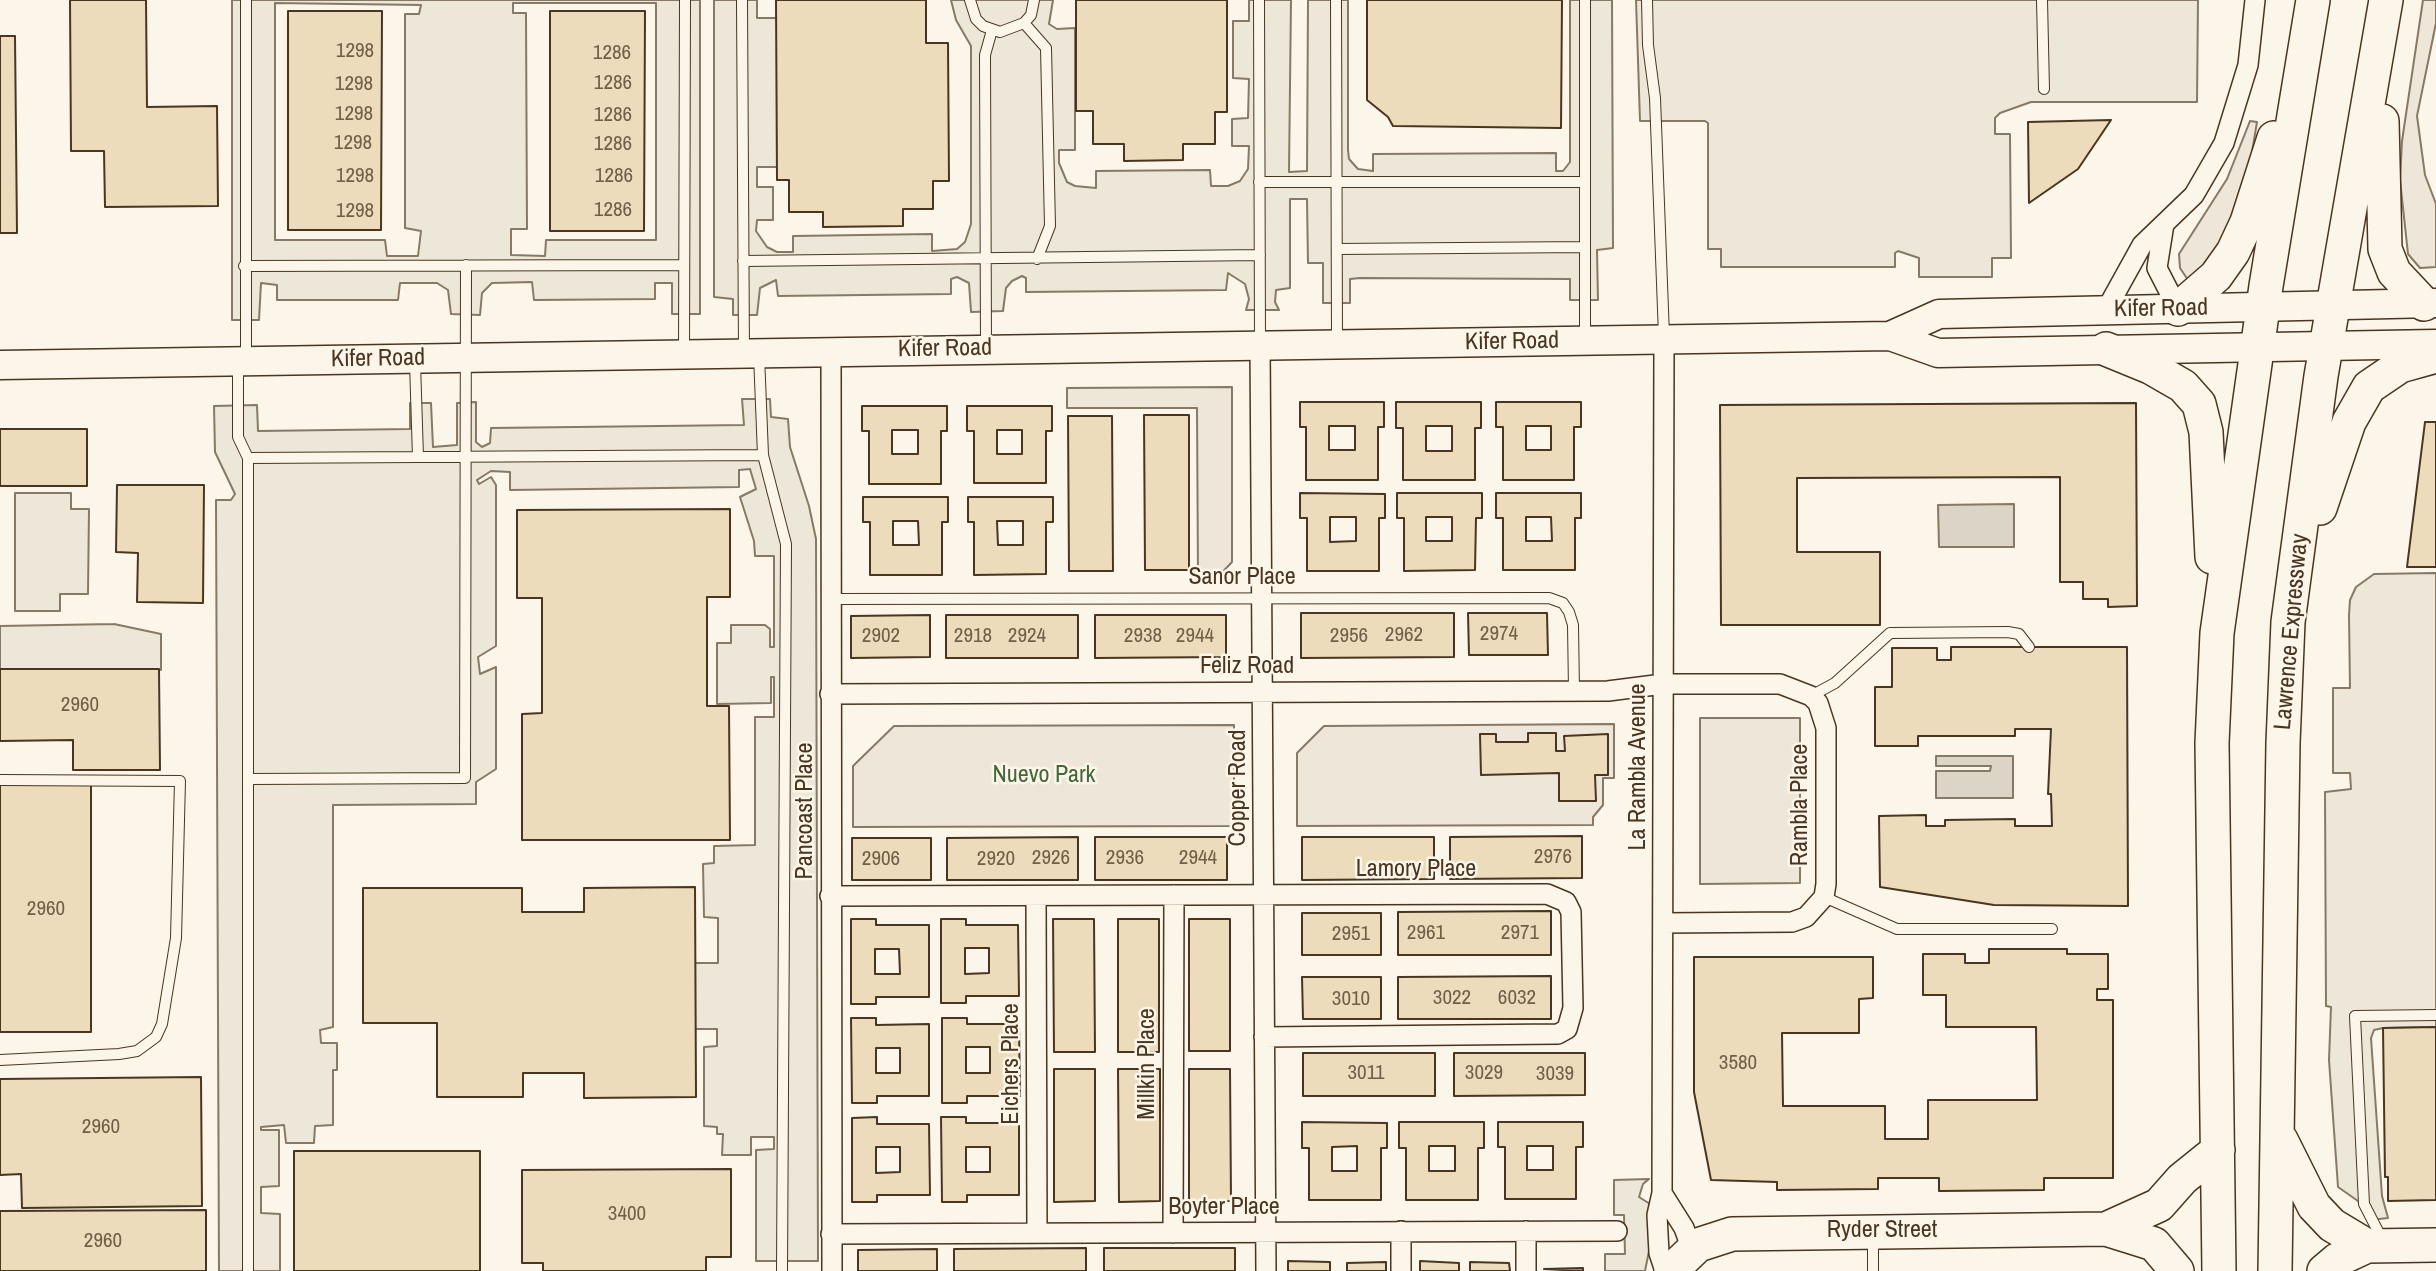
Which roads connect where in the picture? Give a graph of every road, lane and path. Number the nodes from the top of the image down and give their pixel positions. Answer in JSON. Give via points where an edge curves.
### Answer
{"nodes":[{"id":1,"x":246,"y":0,"type":"edge"},
{"id":2,"x":685,"y":0,"type":"edge"},
{"id":3,"x":742,"y":0,"type":"edge"},
{"id":4,"x":970,"y":0,"type":"edge"},
{"id":5,"x":1034,"y":0,"type":"edge"},
{"id":6,"x":1259,"y":0,"type":"edge"},
{"id":7,"x":1336,"y":0,"type":"edge"},
{"id":8,"x":1585,"y":0,"type":"edge"},
{"id":9,"x":1647,"y":0,"type":"edge"},
{"id":10,"x":2042,"y":0,"type":"edge"},
{"id":11,"x":2255,"y":0,"type":"edge"},
{"id":12,"x":2313,"y":0,"type":"edge"},
{"id":13,"x":2385,"y":7,"type":"edge"},
{"id":14,"x":1024,"y":23,"type":"junction"},
{"id":15,"x":992,"y":30,"type":"junction"},
{"id":16,"x":2306,"y":39,"type":"junction"},
{"id":17,"x":2044,"y":89,"type":"dead end"},
{"id":18,"x":1259,"y":182,"type":"junction"},
{"id":19,"x":1337,"y":182,"type":"junction"},
{"id":20,"x":1586,"y":182,"type":"junction"},
{"id":21,"x":2164,"y":224,"type":"junction"},
{"id":22,"x":1585,"y":247,"type":"junction"},
{"id":23,"x":1337,"y":249,"type":"junction"},
{"id":24,"x":1260,"y":255,"type":"junction"},
{"id":25,"x":986,"y":260,"type":"junction"},
{"id":26,"x":1037,"y":260,"type":"junction"},
{"id":27,"x":743,"y":261,"type":"junction"},
{"id":28,"x":466,"y":265,"type":"junction"},
{"id":29,"x":684,"y":265,"type":"junction"},
{"id":30,"x":244,"y":266,"type":"junction"},
{"id":31,"x":2432,"y":301,"type":"edge"},
{"id":32,"x":2334,"y":304,"type":"junction"},
{"id":33,"x":2263,"y":306,"type":"junction"},
{"id":34,"x":2178,"y":309,"type":"junction"},
{"id":35,"x":2106,"y":310,"type":"junction"},
{"id":36,"x":1890,"y":336,"type":"junction"},
{"id":37,"x":1664,"y":340,"type":"junction"},
{"id":38,"x":1585,"y":341,"type":"junction"},
{"id":39,"x":1337,"y":343,"type":"junction"},
{"id":40,"x":1260,"y":344,"type":"junction"},
{"id":41,"x":2326,"y":344,"type":"junction"},
{"id":42,"x":2436,"y":344,"type":"edge"},
{"id":43,"x":2258,"y":347,"type":"junction"},
{"id":44,"x":986,"y":348,"type":"junction"},
{"id":45,"x":2106,"y":349,"type":"junction"},
{"id":46,"x":831,"y":351,"type":"junction"},
{"id":47,"x":751,"y":352,"type":"junction"},
{"id":48,"x":684,"y":354,"type":"junction"},
{"id":49,"x":2436,"y":356,"type":"edge"},
{"id":50,"x":467,"y":358,"type":"junction"},
{"id":51,"x":414,"y":359,"type":"junction"},
{"id":52,"x":242,"y":361,"type":"junction"},
{"id":53,"x":0,"y":365,"type":"edge"},
{"id":54,"x":763,"y":455,"type":"junction"},
{"id":55,"x":418,"y":457,"type":"junction"},
{"id":56,"x":468,"y":457,"type":"junction"},
{"id":57,"x":248,"y":458,"type":"junction"},
{"id":58,"x":829,"y":599,"type":"junction"},
{"id":59,"x":1262,"y":599,"type":"junction"},
{"id":60,"x":2288,"y":622,"type":"junction"},
{"id":61,"x":2217,"y":633,"type":"junction"},
{"id":62,"x":2029,"y":647,"type":"dead end"},
{"id":63,"x":1663,"y":684,"type":"junction"},
{"id":64,"x":1574,"y":691,"type":"junction"},
{"id":65,"x":1263,"y":692,"type":"junction"},
{"id":66,"x":830,"y":694,"type":"junction"},
{"id":67,"x":1811,"y":695,"type":"junction"},
{"id":68,"x":248,"y":779,"type":"junction"},
{"id":69,"x":0,"y":780,"type":"edge"},
{"id":70,"x":1036,"y":895,"type":"junction"},
{"id":71,"x":1174,"y":895,"type":"junction"},
{"id":72,"x":1264,"y":895,"type":"junction"},
{"id":73,"x":830,"y":896,"type":"junction"},
{"id":74,"x":1824,"y":897,"type":"junction"},
{"id":75,"x":1663,"y":923,"type":"junction"},
{"id":76,"x":2052,"y":929,"type":"dead end"},
{"id":77,"x":2436,"y":1015,"type":"edge"},
{"id":78,"x":1264,"y":1037,"type":"junction"},
{"id":79,"x":0,"y":1060,"type":"edge"},
{"id":80,"x":2278,"y":1134,"type":"junction"},
{"id":81,"x":2218,"y":1150,"type":"junction"},
{"id":82,"x":1662,"y":1193,"type":"junction"},
{"id":83,"x":2106,"y":1229,"type":"junction"},
{"id":84,"x":1401,"y":1231,"type":"junction"},
{"id":85,"x":1526,"y":1231,"type":"junction"},
{"id":86,"x":1618,"y":1231,"type":"dead end"},
{"id":87,"x":1266,"y":1232,"type":"junction"},
{"id":88,"x":1873,"y":1232,"type":"junction"},
{"id":89,"x":1037,"y":1233,"type":"junction"},
{"id":90,"x":1173,"y":1233,"type":"junction"},
{"id":91,"x":831,"y":1234,"type":"junction"},
{"id":92,"x":2436,"y":1245,"type":"edge"},
{"id":93,"x":2376,"y":1246,"type":"junction"},
{"id":94,"x":1682,"y":1261,"type":"edge"},
{"id":95,"x":248,"y":1271,"type":"edge"},
{"id":96,"x":782,"y":1271,"type":"edge"},
{"id":97,"x":832,"y":1271,"type":"edge"},
{"id":98,"x":1266,"y":1271,"type":"edge"},
{"id":99,"x":1401,"y":1271,"type":"edge"},
{"id":100,"x":1526,"y":1271,"type":"edge"},
{"id":101,"x":1665,"y":1271,"type":"edge"},
{"id":102,"x":1873,"y":1271,"type":"edge"},
{"id":103,"x":2177,"y":1271,"type":"edge"},
{"id":104,"x":2218,"y":1271,"type":"edge"},
{"id":105,"x":2275,"y":1271,"type":"edge"},
{"id":106,"x":2324,"y":1271,"type":"edge"}],
"edges":[{"from":1,"to":30,"type":"lane"},
{"from":2,"to":29,"type":"lane"},
{"from":3,"to":27,"type":"lane"},
{"from":4,"to":15,"type":"lane","via":[[976,19]]},
{"from":5,"to":14,"type":"lane"},
{"from":6,"to":18,"type":"lane"},
{"from":7,"to":19,"type":"lane"},
{"from":8,"to":20,"type":"lane"},
{"from":9,"to":37,"type":"lane"},
{"from":10,"to":17,"type":"lane"},
{"from":11,"to":21,"type":"street","via":[[2248,65],[2224,143],[2194,194]]},
{"from":12,"to":16,"type":"highway"},
{"from":13,"to":31,"type":"highway","via":[[2385,249],[2394,272]]},
{"from":13,"to":32,"type":"highway","name":"Lawrence Expressway"},
{"from":14,"to":15,"type":"lane","via":[[1009,31]]},
{"from":14,"to":26,"type":"lane","via":[[1046,48],[1050,226]]},
{"from":15,"to":25,"type":"lane","via":[[985,55]]},
{"from":16,"to":33,"type":"highway"},
{"from":16,"to":34,"type":"highway","via":[[2233,252],[2216,276]]},
{"from":18,"to":19,"type":"lane"},
{"from":18,"to":24,"type":"lane"},
{"from":19,"to":20,"type":"lane"},
{"from":19,"to":23,"type":"lane"},
{"from":20,"to":22,"type":"lane"},
{"from":21,"to":34,"type":"street","via":[[2157,268]]},
{"from":21,"to":35,"type":"street","via":[[2142,245]]},
{"from":22,"to":23,"type":"lane"},
{"from":22,"to":38,"type":"lane"},
{"from":23,"to":39,"type":"lane"},
{"from":24,"to":26,"type":"lane"},
{"from":24,"to":40,"type":"lane"},
{"from":25,"to":26,"type":"lane"},
{"from":25,"to":27,"type":"lane"},
{"from":25,"to":44,"type":"lane"},
{"from":27,"to":47,"type":"lane"},
{"from":28,"to":29,"type":"lane"},
{"from":28,"to":30,"type":"lane"},
{"from":28,"to":50,"type":"lane"},
{"from":29,"to":48,"type":"lane"},
{"from":30,"to":52,"type":"lane"},
{"from":31,"to":32,"type":"main road","name":"Kifer Road"},
{"from":32,"to":33,"type":"main road","name":"Kifer Road"},
{"from":32,"to":41,"type":"highway","name":"Lawrence Expressway"},
{"from":33,"to":34,"type":"main road","name":"Kifer Road"},
{"from":33,"to":43,"type":"highway"},
{"from":34,"to":35,"type":"main road","name":"Kifer Road"},
{"from":35,"to":36,"type":"main road","name":"Kifer Road","via":[[1939,314]]},
{"from":36,"to":37,"type":"main road","name":"Kifer Road"},
{"from":36,"to":45,"type":"main road","name":"Kifer Road","via":[[1938,353]]},
{"from":37,"to":38,"type":"main road","name":"Kifer Road"},
{"from":37,"to":63,"type":"street","name":"La Rambla Avenue"},
{"from":38,"to":39,"type":"main road","name":"Kifer Road"},
{"from":39,"to":40,"type":"main road","name":"Kifer Road"},
{"from":40,"to":44,"type":"main road","name":"Kifer Road"},
{"from":40,"to":59,"type":"street","name":"Copper Road"},
{"from":41,"to":42,"type":"main road","name":"Kifer Road"},
{"from":41,"to":43,"type":"main road","name":"Kifer Road"},
{"from":41,"to":60,"type":"highway","name":"Lawrence Expressway"},
{"from":43,"to":45,"type":"main road","name":"Kifer Road"},
{"from":43,"to":61,"type":"highway"},
{"from":44,"to":46,"type":"main road","name":"Kifer Road"},
{"from":45,"to":61,"type":"highway","via":[[2172,380],[2199,404],[2206,432]]},
{"from":46,"to":47,"type":"main road","name":"Kifer Road"},
{"from":46,"to":58,"type":"street","name":"Pancoast Place"},
{"from":47,"to":48,"type":"main road","name":"Kifer Road"},
{"from":47,"to":54,"type":"lane"},
{"from":48,"to":50,"type":"main road","name":"Kifer Road"},
{"from":49,"to":60,"type":"highway","via":[[2400,366],[2369,387],[2356,410],[2329,474]]},
{"from":50,"to":51,"type":"main road","name":"Kifer Road"},
{"from":50,"to":56,"type":"lane"},
{"from":51,"to":52,"type":"main road","name":"Kifer Road"},
{"from":51,"to":55,"type":"lane"},
{"from":52,"to":53,"type":"main road","name":"Kifer Road"},
{"from":52,"to":57,"type":"lane","via":[[238,437]]},
{"from":54,"to":56,"type":"lane"},
{"from":54,"to":96,"type":"lane","via":[[786,544]]},
{"from":55,"to":56,"type":"lane"},
{"from":55,"to":57,"type":"lane"},
{"from":56,"to":68,"type":"lane","via":[[465,778]]},
{"from":57,"to":68,"type":"lane"},
{"from":58,"to":59,"type":"lane","name":"Sanor Place"},
{"from":58,"to":66,"type":"street","name":"Pancoast Place"},
{"from":59,"to":64,"type":"lane","name":"Sanor Place","via":[[1549,598],[1563,603],[1573,625]]},
{"from":59,"to":65,"type":"street","name":"Copper Road"},
{"from":60,"to":80,"type":"highway","name":"Lawrence Expressway"},
{"from":61,"to":81,"type":"highway","via":[[2212,743]]},
{"from":62,"to":67,"type":"lane","via":[[2019,634],[2008,632],[1890,633],[1835,683]]},
{"from":63,"to":64,"type":"street","name":"Feliz Road"},
{"from":63,"to":67,"type":"street","via":[[1780,684]]},
{"from":63,"to":75,"type":"street","name":"La Rambla Avenue"},
{"from":64,"to":65,"type":"street","name":"Feliz Road"},
{"from":65,"to":66,"type":"street","name":"Feliz Road"},
{"from":65,"to":72,"type":"street","name":"Copper Road"},
{"from":66,"to":73,"type":"street","name":"Pancoast Place"},
{"from":67,"to":74,"type":"street","name":"Rambla Place","via":[[1826,728]]},
{"from":68,"to":95,"type":"lane"},
{"from":69,"to":79,"type":"lane","via":[[180,781],[176,938],[156,1037],[137,1051],[118,1054]]},
{"from":70,"to":71,"type":"street","name":"Lamory Place"},
{"from":70,"to":73,"type":"street","name":"Lamory Place"},
{"from":70,"to":89,"type":"street","name":"Eichers Place"},
{"from":71,"to":72,"type":"street","name":"Lamory Place"},
{"from":71,"to":90,"type":"street","name":"Millkin Place"},
{"from":72,"to":78,"type":"street","name":"Copper Road"},
{"from":72,"to":78,"type":"street","name":"Lamory Place","via":[[1558,897],[1566,902],[1573,922],[1573,1008],[1567,1029],[1548,1036]]},
{"from":73,"to":91,"type":"street","name":"Pancoast Place"},
{"from":74,"to":75,"type":"street","name":"Rambla Place","via":[[1806,917],[1792,922]]},
{"from":74,"to":76,"type":"lane","via":[[1897,929]]},
{"from":75,"to":82,"type":"street","name":"La Rambla Avenue"},
{"from":77,"to":93,"type":"lane","via":[[2355,1016],[2364,1204]]},
{"from":78,"to":87,"type":"street","name":"Copper Road"},
{"from":80,"to":93,"type":"highway","via":[[2314,1206],[2332,1225]]},
{"from":80,"to":105,"type":"highway","name":"Lawrence Expressway"},
{"from":81,"to":83,"type":"highway","via":[[2182,1179],[2160,1205]]},
{"from":81,"to":104,"type":"highway"},
{"from":82,"to":94,"type":"street","via":[[1684,1228]]},
{"from":82,"to":101,"type":"street","name":"La Rambla Avenue","via":[[1657,1215]]},
{"from":83,"to":88,"type":"highway","name":"Ryder Street"},
{"from":83,"to":103,"type":"highway","via":[[2154,1244]]},
{"from":84,"to":85,"type":"street","name":"Boyter Place"},
{"from":84,"to":87,"type":"street","name":"Boyter Place"},
{"from":84,"to":99,"type":"street"},
{"from":85,"to":86,"type":"street","name":"Boyter Place"},
{"from":85,"to":100,"type":"street"},
{"from":87,"to":90,"type":"street","name":"Boyter Place"},
{"from":87,"to":98,"type":"street","name":"Copper Road"},
{"from":88,"to":94,"type":"highway","name":"Ryder Street","via":[[1732,1234],[1708,1240]]},
{"from":88,"to":102,"type":"lane"},
{"from":89,"to":90,"type":"street","name":"Boyter Place"},
{"from":89,"to":91,"type":"street","name":"Boyter Place"},
{"from":91,"to":97,"type":"street","name":"Pancoast Place"},
{"from":92,"to":93,"type":"highway"},
{"from":93,"to":106,"type":"highway","via":[[2337,1260]]}]}
